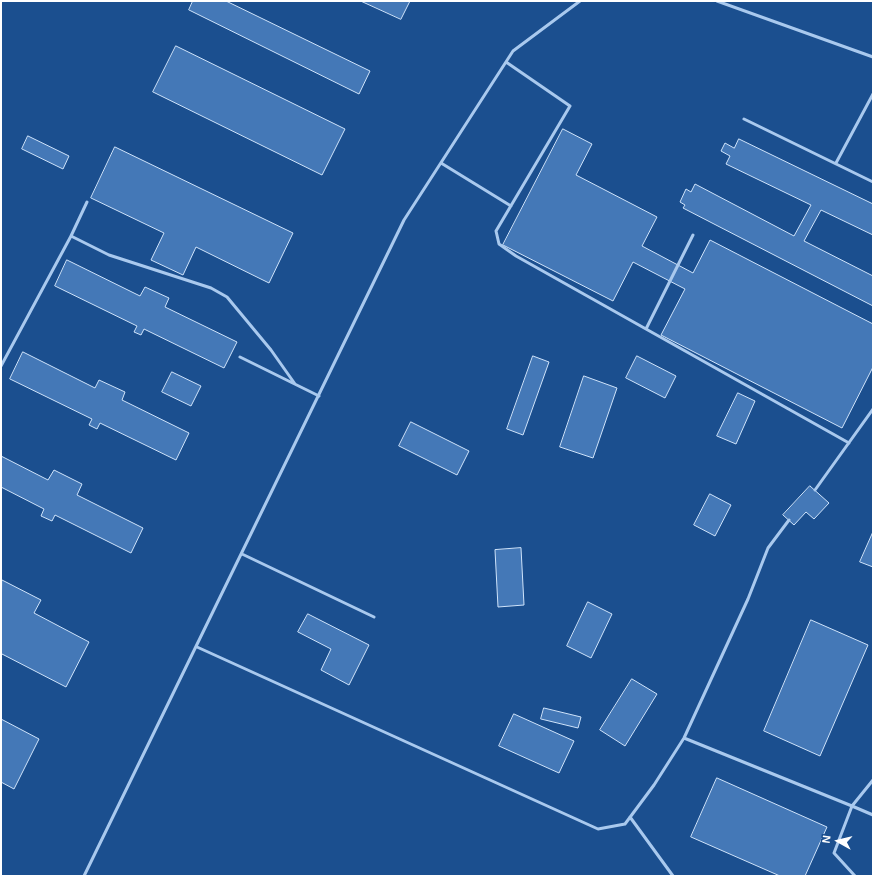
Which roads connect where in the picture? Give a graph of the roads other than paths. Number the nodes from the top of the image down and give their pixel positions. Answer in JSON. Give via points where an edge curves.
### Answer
{"nodes":[{"id":1,"x":580,"y":1,"type":"edge"},
{"id":2,"x":717,"y":1,"type":"edge"},
{"id":3,"x":873,"y":57,"type":"edge"},
{"id":4,"x":506,"y":62,"type":"junction"},
{"id":5,"x":873,"y":94,"type":"edge"},
{"id":6,"x":744,"y":119,"type":"dead end"},
{"id":7,"x":441,"y":163,"type":"junction"},
{"id":8,"x":836,"y":163,"type":"junction"},
{"id":9,"x":873,"y":182,"type":"edge"},
{"id":10,"x":87,"y":202,"type":"dead end"},
{"id":11,"x":511,"y":206,"type":"junction"},
{"id":12,"x":693,"y":235,"type":"dead end"},
{"id":13,"x":71,"y":236,"type":"junction"},
{"id":14,"x":646,"y":328,"type":"junction"},
{"id":15,"x":240,"y":357,"type":"dead end"},
{"id":16,"x":1,"y":366,"type":"edge"},
{"id":17,"x":295,"y":384,"type":"junction"},
{"id":18,"x":319,"y":396,"type":"junction"},
{"id":19,"x":873,"y":409,"type":"edge"},
{"id":20,"x":849,"y":443,"type":"junction"},
{"id":21,"x":815,"y":490,"type":"dead end"},
{"id":22,"x":788,"y":520,"type":"dead end"},
{"id":23,"x":242,"y":554,"type":"junction"},
{"id":24,"x":374,"y":617,"type":"dead end"},
{"id":25,"x":197,"y":647,"type":"junction"},
{"id":26,"x":684,"y":738,"type":"junction"},
{"id":27,"x":873,"y":780,"type":"edge"},
{"id":28,"x":852,"y":806,"type":"junction"},
{"id":29,"x":873,"y":815,"type":"edge"},
{"id":30,"x":630,"y":817,"type":"junction"},
{"id":31,"x":84,"y":876,"type":"edge"},
{"id":32,"x":673,"y":876,"type":"edge"},
{"id":33,"x":855,"y":876,"type":"edge"}],
"edges":[{"from":1,"to":4,"type":"lane","via":[[513,51]]},
{"from":2,"to":3,"type":"lane"},
{"from":4,"to":7,"type":"lane"},
{"from":4,"to":11,"type":"lane","via":[[570,106]]},
{"from":5,"to":8,"type":"lane"},
{"from":6,"to":8,"type":"lane"},
{"from":7,"to":11,"type":"lane"},
{"from":7,"to":18,"type":"lane","via":[[404,220]]},
{"from":8,"to":9,"type":"lane"},
{"from":10,"to":13,"type":"lane"},
{"from":11,"to":14,"type":"lane","via":[[496,231],[499,244]]},
{"from":12,"to":14,"type":"lane"},
{"from":13,"to":16,"type":"lane"},
{"from":13,"to":17,"type":"lane","via":[[109,255],[211,288],[227,297],[271,350]]},
{"from":14,"to":20,"type":"lane"},
{"from":15,"to":17,"type":"lane"},
{"from":17,"to":18,"type":"lane"},
{"from":18,"to":23,"type":"lane"},
{"from":19,"to":20,"type":"lane"},
{"from":20,"to":21,"type":"lane"},
{"from":22,"to":26,"type":"lane","via":[[768,548],[748,599]]},
{"from":23,"to":24,"type":"lane"},
{"from":23,"to":25,"type":"lane"},
{"from":25,"to":30,"type":"lane","via":[[598,829],[625,824]]},
{"from":25,"to":31,"type":"lane"},
{"from":26,"to":28,"type":"lane"},
{"from":26,"to":30,"type":"lane"},
{"from":27,"to":28,"type":"lane"},
{"from":28,"to":29,"type":"lane"},
{"from":28,"to":33,"type":"lane","via":[[834,853]]},
{"from":30,"to":32,"type":"lane"}]}
